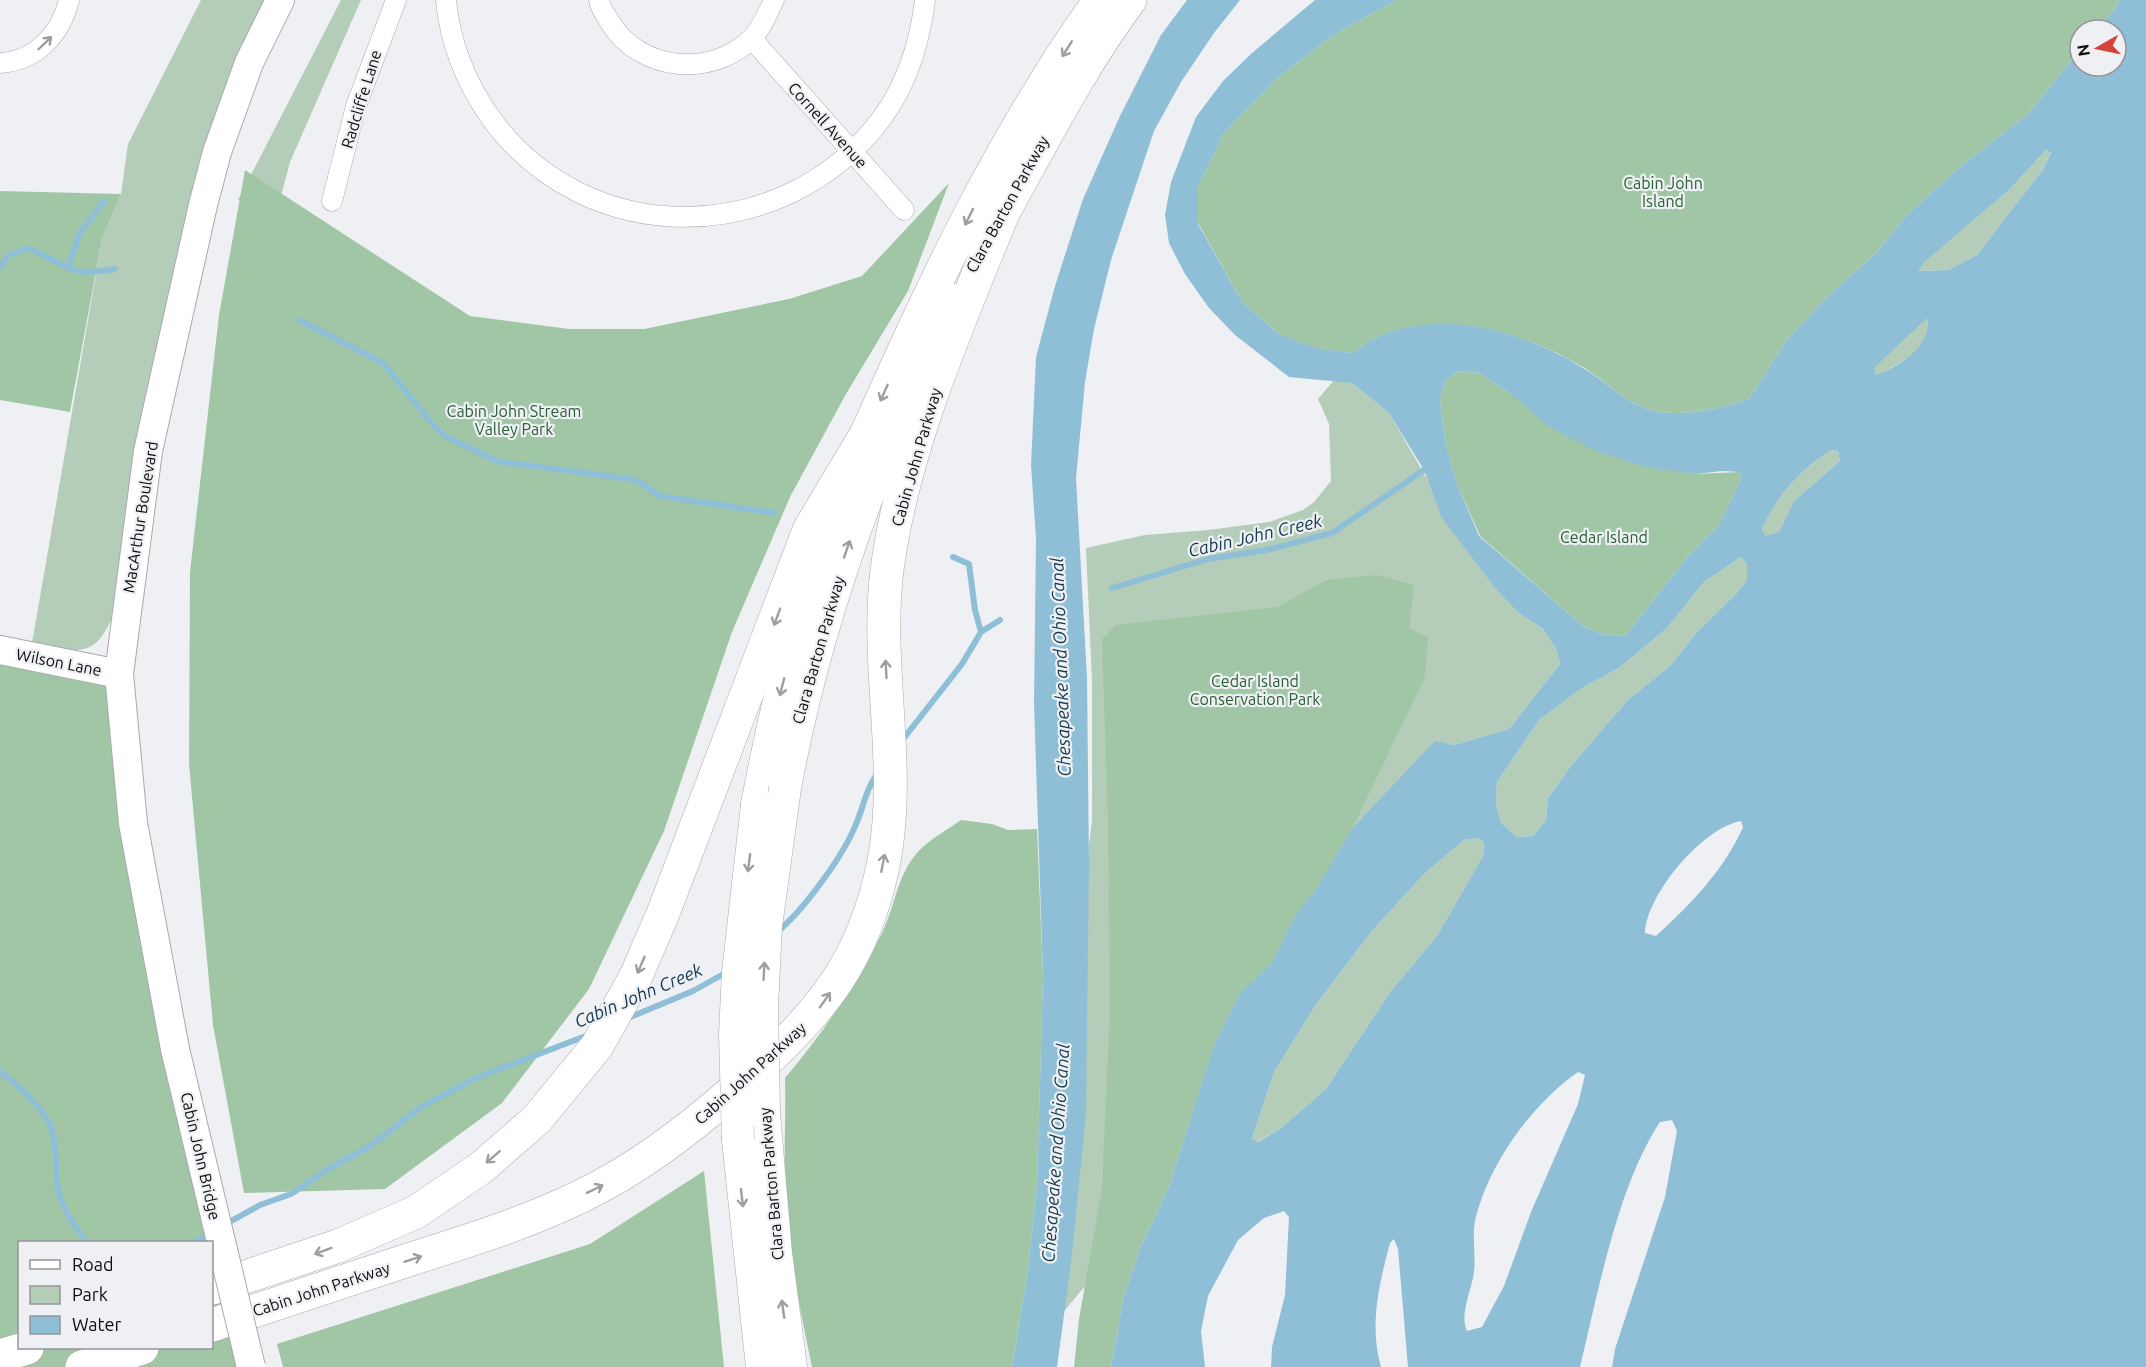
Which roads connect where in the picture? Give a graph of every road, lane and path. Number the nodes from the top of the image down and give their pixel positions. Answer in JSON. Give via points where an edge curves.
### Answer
{"nodes":[{"id":1,"x":69,"y":0,"type":"edge"},
{"id":2,"x":280,"y":0,"type":"edge"},
{"id":3,"x":396,"y":0,"type":"edge"},
{"id":4,"x":446,"y":0,"type":"edge"},
{"id":5,"x":599,"y":0,"type":"edge"},
{"id":6,"x":774,"y":0,"type":"edge"},
{"id":7,"x":925,"y":0,"type":"edge"},
{"id":8,"x":1100,"y":0,"type":"edge"},
{"id":9,"x":1130,"y":0,"type":"edge"},
{"id":10,"x":752,"y":39,"type":"junction"},
{"id":11,"x":0,"y":63,"type":"edge"},
{"id":12,"x":852,"y":152,"type":"junction"},
{"id":13,"x":332,"y":201,"type":"dead end"},
{"id":14,"x":904,"y":210,"type":"dead end"},
{"id":15,"x":1003,"y":213,"type":"junction"},
{"id":16,"x":867,"y":433,"type":"junction"},
{"id":17,"x":0,"y":650,"type":"edge"},
{"id":18,"x":118,"y":674,"type":"junction"},
{"id":19,"x":175,"y":1049,"type":"joint"},
{"id":20,"x":213,"y":1288,"type":"edge"},
{"id":21,"x":213,"y":1324,"type":"edge"},
{"id":22,"x":21,"y":1349,"type":"edge"},
{"id":23,"x":136,"y":1349,"type":"edge"},
{"id":24,"x":0,"y":1356,"type":"edge"},
{"id":25,"x":762,"y":1365,"type":"edge"},
{"id":26,"x":82,"y":1367,"type":"edge"},
{"id":27,"x":251,"y":1367,"type":"edge"},
{"id":28,"x":791,"y":1367,"type":"edge"}],
"edges":[{"from":11,"to":1,"type":"street","one_way":true,"via":[[29,56],[47,43],[65,15]]},
{"from":2,"to":18,"type":"main road","name":"MacArthur Boulevard","via":[[249,63],[217,152],[203,205],[148,451]]},
{"from":3,"to":13,"type":"street","name":"Radcliffe Lane","via":[[356,106]]},
{"from":4,"to":12,"type":"street","via":[[448,29],[471,89],[508,141],[556,182],[614,208],[677,219],[740,212],[800,190]]},
{"from":5,"to":10,"type":"street","via":[[620,37],[650,58],[685,66],[721,59]]},
{"from":6,"to":10,"type":"street"},
{"from":7,"to":12,"type":"street","via":[[921,31],[906,76],[882,117]]},
{"from":8,"to":16,"type":"highway","name":"Clara Barton Parkway","one_way":true,"via":[[993,170],[903,350]]},
{"from":9,"to":15,"type":"highway","name":"Clara Barton Parkway"},
{"from":10,"to":12,"type":"street","name":"Cornell Avenue"},
{"from":12,"to":14,"type":"street","name":"Cornell Avenue"},
{"from":21,"to":15,"type":"highway","name":"Cabin John Parkway","one_way":true,"via":[[507,1228],[602,1185],[711,1111],[798,1034],[842,977],[868,920],[889,827],[887,571],[907,474],[946,355]]},
{"from":28,"to":15,"type":"main road","name":"Clara Barton Parkway","one_way":true,"bridge":true,"via":[[764,1113],[762,1007],[766,926],[785,788],[813,656],[858,518],[948,310]]},
{"from":16,"to":20,"type":"highway","name":"Cabin John Parkway","one_way":true,"via":[[809,531],[664,911],[636,976],[597,1046],[537,1119],[481,1168],[416,1212],[339,1246]]},
{"from":16,"to":25,"type":"main road","name":"Clara Barton Parkway","one_way":true,"bridge":true,"via":[[827,533],[798,626],[770,738],[757,805],[738,972],[738,1140]]},
{"from":17,"to":18,"type":"main road","name":"Wilson Lane"},
{"from":18,"to":19,"type":"main road","name":"MacArthur Boulevard","via":[[133,823]]},
{"from":19,"to":27,"type":"main road","name":"Cabin John Bridge","bridge":true},
{"from":22,"to":24,"type":"highway"},
{"from":23,"to":26,"type":"highway"}]}
